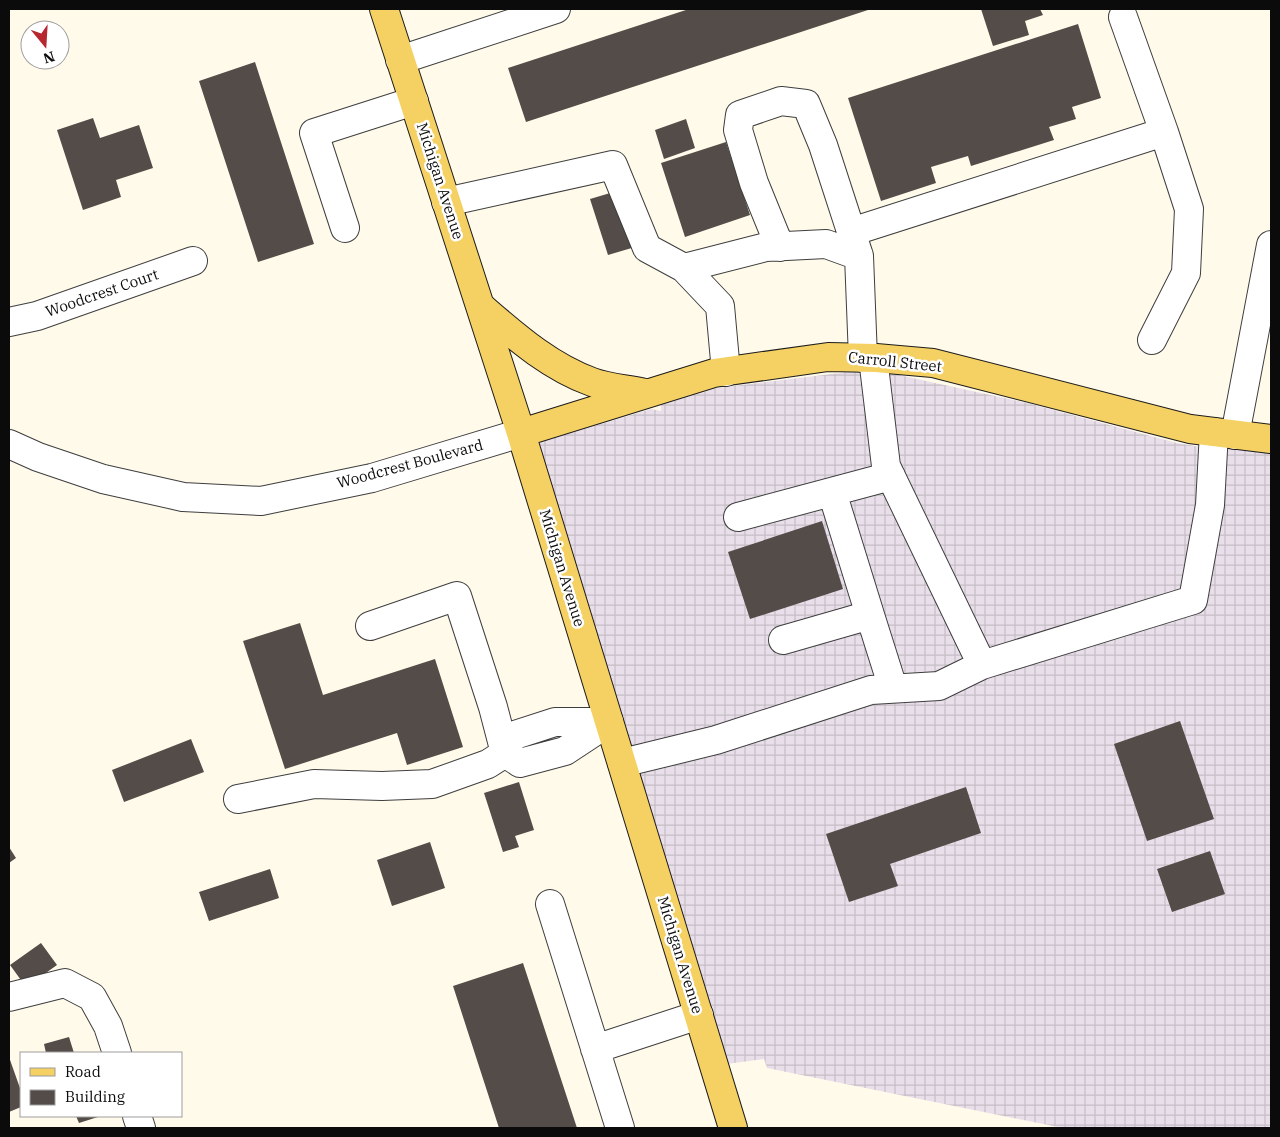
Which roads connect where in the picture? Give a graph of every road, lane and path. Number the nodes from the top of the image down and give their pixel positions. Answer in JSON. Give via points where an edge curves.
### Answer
{"nodes":[{"id":1,"x":384,"y":9,"type":"edge"},
{"id":2,"x":556,"y":9,"type":"edge"},
{"id":3,"x":1123,"y":17,"type":"dead end"},
{"id":4,"x":400,"y":60,"type":"junction"},
{"id":5,"x":414,"y":101,"type":"junction"},
{"id":6,"x":1164,"y":132,"type":"junction"},
{"id":7,"x":446,"y":202,"type":"junction"},
{"id":8,"x":345,"y":228,"type":"dead end"},
{"id":9,"x":855,"y":244,"type":"junction"},
{"id":10,"x":1271,"y":244,"type":"edge"},
{"id":11,"x":780,"y":247,"type":"junction"},
{"id":12,"x":193,"y":260,"type":"dead end"},
{"id":13,"x":684,"y":268,"type":"junction"},
{"id":14,"x":480,"y":306,"type":"junction"},
{"id":15,"x":9,"y":322,"type":"edge"},
{"id":16,"x":1152,"y":340,"type":"dead end"},
{"id":17,"x":868,"y":358,"type":"junction"},
{"id":18,"x":726,"y":372,"type":"junction"},
{"id":19,"x":649,"y":393,"type":"junction"},
{"id":20,"x":521,"y":433,"type":"junction"},
{"id":21,"x":1224,"y":434,"type":"junction"},
{"id":22,"x":1271,"y":439,"type":"edge"},
{"id":23,"x":9,"y":444,"type":"edge"},
{"id":24,"x":891,"y":476,"type":"junction"},
{"id":25,"x":832,"y":492,"type":"junction"},
{"id":26,"x":738,"y":517,"type":"dead end"},
{"id":27,"x":870,"y":615,"type":"junction"},
{"id":28,"x":370,"y":626,"type":"dead end"},
{"id":29,"x":783,"y":640,"type":"dead end"},
{"id":30,"x":982,"y":665,"type":"junction"},
{"id":31,"x":893,"y":688,"type":"junction"},
{"id":32,"x":609,"y":722,"type":"junction"},
{"id":33,"x":505,"y":753,"type":"junction"},
{"id":34,"x":622,"y":763,"type":"junction"},
{"id":35,"x":238,"y":798,"type":"dead end"},
{"id":36,"x":550,"y":904,"type":"dead end"},
{"id":37,"x":9,"y":997,"type":"edge"},
{"id":38,"x":699,"y":1015,"type":"junction"},
{"id":39,"x":594,"y":1049,"type":"junction"},
{"id":40,"x":117,"y":1052,"type":"edge"},
{"id":41,"x":620,"y":1128,"type":"edge"},
{"id":42,"x":733,"y":1128,"type":"edge"}],
"edges":[{"from":1,"to":4,"type":"main road","name":"Michigan Avenue"},
{"from":2,"to":4,"type":"street"},
{"from":3,"to":6,"type":"street"},
{"from":4,"to":5,"type":"main road","name":"Michigan Avenue"},
{"from":5,"to":7,"type":"main road","name":"Michigan Avenue"},
{"from":5,"to":8,"type":"street","via":[[314,133]]},
{"from":6,"to":9,"type":"street"},
{"from":6,"to":16,"type":"street","via":[[1189,209],[1186,273]]},
{"from":7,"to":13,"type":"street","via":[[613,165],[647,248]]},
{"from":7,"to":14,"type":"main road","name":"Michigan Avenue"},
{"from":9,"to":11,"type":"street"},
{"from":9,"to":11,"type":"street","via":[[823,145],[806,104],[781,101],[740,115],[738,130],[754,183]]},
{"from":9,"to":17,"type":"street"},
{"from":10,"to":21,"type":"street"},
{"from":11,"to":13,"type":"street","via":[[766,247]]},
{"from":12,"to":15,"type":"street","name":"Woodcrest Court","via":[[37,316]]},
{"from":13,"to":18,"type":"street","via":[[720,306]]},
{"from":14,"to":19,"type":"main road","via":[[555,365],[593,382]]},
{"from":14,"to":20,"type":"main road","name":"Michigan Avenue"},
{"from":17,"to":18,"type":"main road","name":"Carroll Street","via":[[828,357]]},
{"from":17,"to":21,"type":"main road","name":"Carroll Street","via":[[933,363],[1190,430]]},
{"from":17,"to":24,"type":"street","via":[[886,466]]},
{"from":18,"to":19,"type":"main road","name":"Carroll Street"},
{"from":19,"to":20,"type":"main road","name":"Carroll Street"},
{"from":20,"to":23,"type":"street","name":"Woodcrest Boulevard","via":[[372,478],[261,501],[183,497],[103,479]]},
{"from":20,"to":32,"type":"main road","name":"Michigan Avenue"},
{"from":21,"to":22,"type":"main road","name":"Carroll Street"},
{"from":21,"to":30,"type":"street","via":[[1193,600]]},
{"from":24,"to":25,"type":"street"},
{"from":24,"to":30,"type":"street"},
{"from":25,"to":26,"type":"street"},
{"from":25,"to":27,"type":"street"},
{"from":27,"to":29,"type":"street"},
{"from":27,"to":31,"type":"street"},
{"from":28,"to":33,"type":"street","via":[[457,596]]},
{"from":30,"to":31,"type":"street","via":[[939,686]]},
{"from":31,"to":34,"type":"street","via":[[871,690],[716,740]]},
{"from":32,"to":33,"type":"street","via":[[555,722],[512,736]]},
{"from":32,"to":34,"type":"main road","name":"Michigan Avenue"},
{"from":33,"to":35,"type":"street","via":[[488,764],[432,784],[314,784]]},
{"from":34,"to":38,"type":"main road","name":"Michigan Avenue"},
{"from":36,"to":39,"type":"street"},
{"from":37,"to":40,"type":"street","via":[[65,983],[92,997],[108,1026]]},
{"from":38,"to":39,"type":"street"},
{"from":38,"to":42,"type":"main road","name":"Michigan Avenue"},
{"from":39,"to":41,"type":"street"}]}
